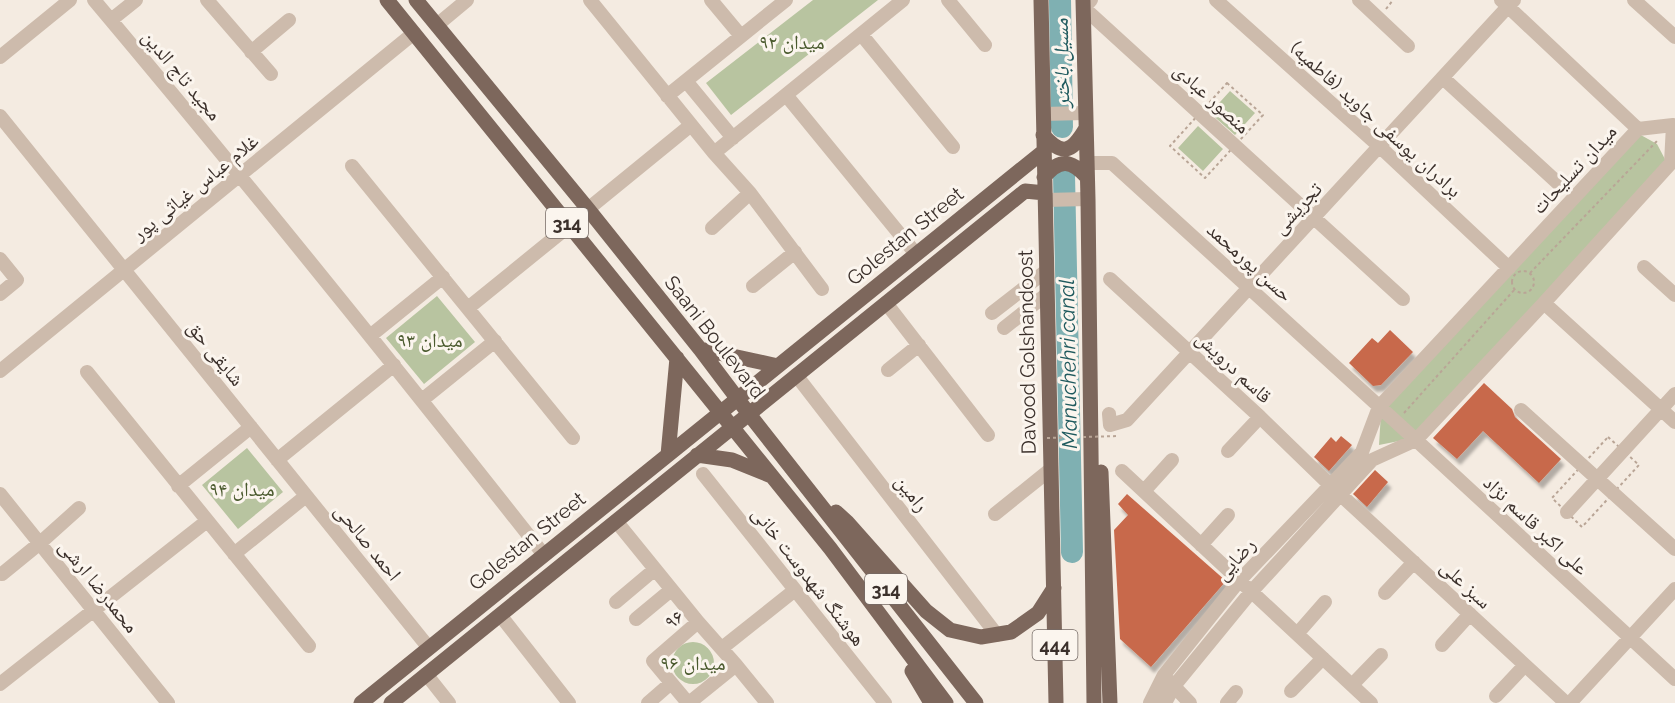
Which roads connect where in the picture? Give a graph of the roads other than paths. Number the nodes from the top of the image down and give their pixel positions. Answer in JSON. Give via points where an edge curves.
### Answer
{"nodes":[{"id":1,"x":70,"y":0,"type":"edge"},
{"id":2,"x":94,"y":0,"type":"edge"},
{"id":3,"x":136,"y":0,"type":"edge"},
{"id":4,"x":207,"y":0,"type":"edge"},
{"id":5,"x":387,"y":0,"type":"edge"},
{"id":6,"x":416,"y":0,"type":"edge"},
{"id":7,"x":467,"y":0,"type":"edge"},
{"id":8,"x":590,"y":0,"type":"edge"},
{"id":9,"x":711,"y":0,"type":"edge"},
{"id":10,"x":786,"y":0,"type":"edge"},
{"id":11,"x":903,"y":0,"type":"edge"},
{"id":12,"x":948,"y":0,"type":"edge"},
{"id":13,"x":1041,"y":0,"type":"edge"},
{"id":14,"x":1216,"y":0,"type":"edge"},
{"id":15,"x":1359,"y":0,"type":"edge"},
{"id":16,"x":1634,"y":0,"type":"edge"},
{"id":17,"x":1508,"y":2,"type":"edge"},
{"id":18,"x":1086,"y":3,"type":"edge"},
{"id":19,"x":111,"y":20,"type":"junction"},
{"id":20,"x":289,"y":20,"type":"dead end"},
{"id":21,"x":437,"y":25,"type":"junction"},
{"id":22,"x":414,"y":33,"type":"junction"},
{"id":23,"x":861,"y":34,"type":"junction"},
{"id":24,"x":741,"y":36,"type":"junction"},
{"id":25,"x":1675,"y":37,"type":"edge"},
{"id":26,"x":986,"y":45,"type":"dead end"},
{"id":27,"x":1408,"y":46,"type":"dead end"},
{"id":28,"x":251,"y":52,"type":"junction"},
{"id":29,"x":0,"y":57,"type":"edge"},
{"id":30,"x":271,"y":74,"type":"dead end"},
{"id":31,"x":1443,"y":78,"type":"junction"},
{"id":32,"x":686,"y":81,"type":"junction"},
{"id":33,"x":786,"y":95,"type":"junction"},
{"id":34,"x":668,"y":96,"type":"junction"},
{"id":35,"x":1085,"y":113,"type":"junction"},
{"id":36,"x":1043,"y":114,"type":"junction"},
{"id":37,"x":0,"y":116,"type":"edge"},
{"id":38,"x":1674,"y":123,"type":"edge"},
{"id":39,"x":691,"y":125,"type":"junction"},
{"id":40,"x":1638,"y":129,"type":"junction"},
{"id":41,"x":1085,"y":130,"type":"junction"},
{"id":42,"x":1043,"y":135,"type":"junction"},
{"id":43,"x":733,"y":138,"type":"junction"},
{"id":44,"x":953,"y":147,"type":"dead end"},
{"id":45,"x":1379,"y":147,"type":"junction"},
{"id":46,"x":1044,"y":151,"type":"junction"},
{"id":47,"x":714,"y":153,"type":"junction"},
{"id":48,"x":1673,"y":164,"type":"edge"},
{"id":49,"x":352,"y":166,"type":"dead end"},
{"id":50,"x":1019,"y":170,"type":"junction"},
{"id":51,"x":1087,"y":170,"type":"junction"},
{"id":52,"x":240,"y":175,"type":"junction"},
{"id":53,"x":1560,"y":185,"type":"dead end"},
{"id":54,"x":1044,"y":190,"type":"junction"},
{"id":55,"x":1025,"y":191,"type":"junction"},
{"id":56,"x":750,"y":193,"type":"junction"},
{"id":57,"x":1088,"y":199,"type":"junction"},
{"id":58,"x":588,"y":209,"type":"junction"},
{"id":59,"x":1314,"y":217,"type":"junction"},
{"id":60,"x":569,"y":226,"type":"junction"},
{"id":61,"x":712,"y":228,"type":"dead end"},
{"id":62,"x":795,"y":252,"type":"junction"},
{"id":63,"x":916,"y":254,"type":"junction"},
{"id":64,"x":0,"y":259,"type":"edge"},
{"id":65,"x":1088,"y":260,"type":"junction"},
{"id":66,"x":1644,"y":267,"type":"dead end"},
{"id":67,"x":1509,"y":268,"type":"junction"},
{"id":68,"x":124,"y":270,"type":"junction"},
{"id":69,"x":1046,"y":271,"type":"junction"},
{"id":70,"x":443,"y":278,"type":"junction"},
{"id":71,"x":1110,"y":279,"type":"dead end"},
{"id":72,"x":753,"y":286,"type":"dead end"},
{"id":73,"x":822,"y":288,"type":"dead end"},
{"id":74,"x":1249,"y":288,"type":"junction"},
{"id":75,"x":0,"y":294,"type":"edge"},
{"id":76,"x":1047,"y":294,"type":"junction"},
{"id":77,"x":1675,"y":295,"type":"edge"},
{"id":78,"x":1403,"y":299,"type":"dead end"},
{"id":79,"x":886,"y":303,"type":"junction"},
{"id":80,"x":1544,"y":303,"type":"junction"},
{"id":81,"x":468,"y":308,"type":"junction"},
{"id":82,"x":992,"y":314,"type":"dead end"},
{"id":83,"x":1004,"y":328,"type":"dead end"},
{"id":84,"x":370,"y":336,"type":"junction"},
{"id":85,"x":495,"y":341,"type":"junction"},
{"id":86,"x":919,"y":345,"type":"junction"},
{"id":87,"x":700,"y":349,"type":"junction"},
{"id":88,"x":1190,"y":352,"type":"junction"},
{"id":89,"x":676,"y":358,"type":"junction"},
{"id":90,"x":394,"y":365,"type":"junction"},
{"id":91,"x":778,"y":366,"type":"junction"},
{"id":92,"x":888,"y":370,"type":"dead end"},
{"id":93,"x":0,"y":371,"type":"edge"},
{"id":94,"x":87,"y":372,"type":"dead end"},
{"id":95,"x":796,"y":375,"type":"junction"},
{"id":96,"x":1675,"y":394,"type":"edge"},
{"id":97,"x":737,"y":399,"type":"junction"},
{"id":98,"x":422,"y":400,"type":"junction"},
{"id":99,"x":1379,"y":407,"type":"junction"},
{"id":100,"x":1521,"y":410,"type":"dead end"},
{"id":101,"x":1661,"y":410,"type":"junction"},
{"id":102,"x":720,"y":412,"type":"junction"},
{"id":103,"x":749,"y":414,"type":"junction"},
{"id":104,"x":1109,"y":414,"type":"dead end"},
{"id":105,"x":1260,"y":417,"type":"junction"},
{"id":106,"x":1396,"y":422,"type":"joint"},
{"id":107,"x":1675,"y":422,"type":"edge"},
{"id":108,"x":250,"y":427,"type":"junction"},
{"id":109,"x":732,"y":427,"type":"junction"},
{"id":110,"x":988,"y":435,"type":"dead end"},
{"id":111,"x":573,"y":438,"type":"dead end"},
{"id":112,"x":1416,"y":440,"type":"junction"},
{"id":113,"x":1228,"y":451,"type":"dead end"},
{"id":114,"x":668,"y":455,"type":"junction"},
{"id":115,"x":697,"y":455,"type":"junction"},
{"id":116,"x":1367,"y":456,"type":"junction"},
{"id":117,"x":277,"y":460,"type":"junction"},
{"id":118,"x":1172,"y":460,"type":"dead end"},
{"id":119,"x":1051,"y":469,"type":"junction"},
{"id":120,"x":1122,"y":471,"type":"dead end"},
{"id":121,"x":703,"y":474,"type":"dead end"},
{"id":122,"x":796,"y":475,"type":"junction"},
{"id":123,"x":772,"y":476,"type":"junction"},
{"id":124,"x":1598,"y":479,"type":"junction"},
{"id":125,"x":178,"y":486,"type":"junction"},
{"id":126,"x":1335,"y":490,"type":"junction"},
{"id":127,"x":1144,"y":491,"type":"junction"},
{"id":128,"x":0,"y":495,"type":"edge"},
{"id":129,"x":306,"y":496,"type":"junction"},
{"id":130,"x":79,"y":508,"type":"dead end"},
{"id":131,"x":1567,"y":512,"type":"dead end"},
{"id":132,"x":995,"y":514,"type":"dead end"},
{"id":133,"x":1228,"y":515,"type":"dead end"},
{"id":134,"x":207,"y":520,"type":"junction"},
{"id":135,"x":616,"y":521,"type":"junction"},
{"id":136,"x":40,"y":543,"type":"junction"},
{"id":137,"x":1201,"y":545,"type":"junction"},
{"id":138,"x":1675,"y":549,"type":"edge"},
{"id":139,"x":234,"y":554,"type":"junction"},
{"id":140,"x":544,"y":555,"type":"junction"},
{"id":141,"x":1414,"y":562,"type":"junction"},
{"id":142,"x":654,"y":570,"type":"junction"},
{"id":143,"x":2,"y":574,"type":"dead end"},
{"id":144,"x":1239,"y":581,"type":"junction"},
{"id":145,"x":1054,"y":588,"type":"junction"},
{"id":146,"x":1675,"y":589,"type":"edge"},
{"id":147,"x":671,"y":590,"type":"junction"},
{"id":148,"x":795,"y":590,"type":"junction"},
{"id":149,"x":1251,"y":592,"type":"junction"},
{"id":150,"x":1385,"y":593,"type":"dead end"},
{"id":151,"x":616,"y":602,"type":"dead end"},
{"id":152,"x":1325,"y":603,"type":"dead end"},
{"id":153,"x":873,"y":607,"type":"junction"},
{"id":154,"x":93,"y":610,"type":"junction"},
{"id":155,"x":1470,"y":614,"type":"junction"},
{"id":156,"x":500,"y":615,"type":"junction"},
{"id":157,"x":636,"y":619,"type":"dead end"},
{"id":158,"x":698,"y":622,"type":"junction"},
{"id":159,"x":1297,"y":634,"type":"junction"},
{"id":160,"x":997,"y":635,"type":"junction"},
{"id":161,"x":1630,"y":638,"type":"junction"},
{"id":162,"x":1442,"y":645,"type":"dead end"},
{"id":163,"x":309,"y":646,"type":"dead end"},
{"id":164,"x":429,"y":648,"type":"junction"},
{"id":165,"x":722,"y":648,"type":"junction"},
{"id":166,"x":1381,"y":655,"type":"dead end"},
{"id":167,"x":1323,"y":658,"type":"junction"},
{"id":168,"x":736,"y":665,"type":"junction"},
{"id":169,"x":1525,"y":665,"type":"junction"},
{"id":170,"x":426,"y":674,"type":"junction"},
{"id":171,"x":1164,"y":675,"type":"junction"},
{"id":172,"x":1675,"y":679,"type":"edge"},
{"id":173,"x":671,"y":683,"type":"junction"},
{"id":174,"x":0,"y":684,"type":"edge"},
{"id":175,"x":1352,"y":686,"type":"junction"},
{"id":176,"x":1174,"y":687,"type":"junction"},
{"id":177,"x":1291,"y":691,"type":"dead end"},
{"id":178,"x":1236,"y":692,"type":"dead end"},
{"id":179,"x":1496,"y":696,"type":"dead end"},
{"id":180,"x":168,"y":703,"type":"edge"},
{"id":181,"x":361,"y":703,"type":"edge"},
{"id":182,"x":391,"y":703,"type":"edge"},
{"id":183,"x":449,"y":703,"type":"edge"},
{"id":184,"x":569,"y":703,"type":"edge"},
{"id":185,"x":648,"y":703,"type":"edge"},
{"id":186,"x":689,"y":703,"type":"edge"},
{"id":187,"x":767,"y":703,"type":"edge"},
{"id":188,"x":885,"y":703,"type":"edge"},
{"id":189,"x":931,"y":703,"type":"edge"},
{"id":190,"x":946,"y":703,"type":"edge"},
{"id":191,"x":976,"y":703,"type":"edge"},
{"id":192,"x":1056,"y":703,"type":"edge"},
{"id":193,"x":1094,"y":703,"type":"edge"},
{"id":194,"x":1110,"y":703,"type":"edge"},
{"id":195,"x":1150,"y":703,"type":"edge"},
{"id":196,"x":1165,"y":703,"type":"edge"},
{"id":197,"x":1190,"y":703,"type":"edge"},
{"id":198,"x":1227,"y":703,"type":"edge"},
{"id":199,"x":1371,"y":703,"type":"edge"},
{"id":200,"x":1568,"y":703,"type":"edge"}],
"edges":[{"from":1,"to":29,"type":"street"},
{"from":2,"to":19,"type":"street","name":"مجید تاج الدین"},
{"from":3,"to":19,"type":"street"},
{"from":4,"to":28,"type":"street"},
{"from":5,"to":22,"type":"main road","number":"314"},
{"from":6,"to":21,"type":"main road","name":"Saani Boulevard","number":"314"},
{"from":7,"to":21,"type":"street"},
{"from":8,"to":34,"type":"street"},
{"from":9,"to":24,"type":"street"},
{"from":10,"to":24,"type":"street"},
{"from":11,"to":23,"type":"street"},
{"from":12,"to":26,"type":"street"},
{"from":13,"to":36,"type":"main road","name":"Davood Golshandoost","number":"444"},
{"from":14,"to":45,"type":"street","name":"برادران یوسفی جاوید (فاطمیه)"},
{"from":15,"to":27,"type":"street"},
{"from":16,"to":25,"type":"street"},
{"from":17,"to":31,"type":"street","name":"تجریشی"},
{"from":17,"to":40,"type":"street"},
{"from":18,"to":35,"type":"main road","number":"444"},
{"from":18,"to":59,"type":"street","name":"منصور عبادی"},
{"from":19,"to":52,"type":"street","name":"مجید تاج الدین"},
{"from":20,"to":28,"type":"street"},
{"from":21,"to":22,"type":"main road"},
{"from":21,"to":58,"type":"main road","name":"Saani Boulevard","number":"314"},
{"from":22,"to":52,"type":"street","name":"غلام عباس غیاثی ‌پور"},
{"from":22,"to":60,"type":"main road","number":"314"},
{"from":23,"to":33,"type":"street"},
{"from":23,"to":44,"type":"street"},
{"from":24,"to":32,"type":"street"},
{"from":28,"to":30,"type":"street"},
{"from":31,"to":45,"type":"street","name":"تجریشی"},
{"from":31,"to":53,"type":"street"},
{"from":32,"to":34,"type":"street"},
{"from":32,"to":43,"type":"street"},
{"from":33,"to":43,"type":"street"},
{"from":33,"to":63,"type":"street"},
{"from":34,"to":39,"type":"street"},
{"from":35,"to":36,"type":"street"},
{"from":35,"to":41,"type":"main road","number":"444"},
{"from":36,"to":42,"type":"main road","name":"Davood Golshandoost","number":"444"},
{"from":37,"to":68,"type":"street","name":"شایقی حق"},
{"from":38,"to":40,"type":"street","name":"میدان تسلیحات"},
{"from":38,"to":48,"type":"street"},
{"from":39,"to":47,"type":"street"},
{"from":39,"to":58,"type":"street"},
{"from":40,"to":67,"type":"street","name":"میدان تسلیحات"},
{"from":41,"to":42,"type":"main road","via":[[1076,144],[1066,150],[1054,146]]},
{"from":41,"to":51,"type":"main road","number":"444"},
{"from":42,"to":46,"type":"main road","name":"Davood Golshandoost","number":"444"},
{"from":43,"to":47,"type":"street"},
{"from":45,"to":59,"type":"street","name":"تجریشی"},
{"from":45,"to":67,"type":"street","name":"برادران یوسفی جاوید (فاطمیه)"},
{"from":46,"to":50,"type":"main road","name":"Golestan Street"},
{"from":46,"to":54,"type":"main road","name":"Davood Golshandoost","number":"444"},
{"from":47,"to":56,"type":"street"},
{"from":48,"to":80,"type":"street"},
{"from":49,"to":70,"type":"street"},
{"from":50,"to":55,"type":"main road"},
{"from":50,"to":63,"type":"main road","name":"Golestan Street"},
{"from":51,"to":54,"type":"main road","via":[[1067,163],[1056,165]]},
{"from":51,"to":57,"type":"main road","number":"444"},
{"from":51,"to":74,"type":"street","name":"حسن پورمحمد","via":[[1112,163]]},
{"from":52,"to":68,"type":"street","name":"غلام عباس غیاثی ‌پور"},
{"from":52,"to":84,"type":"street","name":"مجید تاج الدین"},
{"from":54,"to":55,"type":"main road"},
{"from":54,"to":57,"type":"street"},
{"from":54,"to":69,"type":"main road","name":"Davood Golshandoost","number":"444"},
{"from":55,"to":79,"type":"main road","name":"Golestan Street"},
{"from":56,"to":61,"type":"street"},
{"from":56,"to":62,"type":"street"},
{"from":57,"to":65,"type":"main road","number":"444"},
{"from":58,"to":87,"type":"main road","name":"Saani Boulevard","number":"314"},
{"from":59,"to":74,"type":"street","name":"تجریشی"},
{"from":59,"to":78,"type":"street","name":"منصور عبادی"},
{"from":60,"to":81,"type":"street"},
{"from":60,"to":89,"type":"main road","number":"314"},
{"from":62,"to":72,"type":"street"},
{"from":62,"to":73,"type":"street"},
{"from":63,"to":91,"type":"main road","name":"Golestan Street"},
{"from":64,"to":75,"type":"street","via":[[18,280]]},
{"from":65,"to":193,"type":"main road","number":"444"},
{"from":65,"to":194,"type":"main road"},
{"from":66,"to":77,"type":"street"},
{"from":67,"to":99,"type":"street","name":"میدان تسلیحات"},
{"from":68,"to":93,"type":"street","name":"غلام عباس غیاثی ‌پور"},
{"from":68,"to":108,"type":"street","name":"شایقی حق"},
{"from":69,"to":76,"type":"main road","name":"Davood Golshandoost","number":"444"},
{"from":69,"to":82,"type":"street"},
{"from":70,"to":81,"type":"street"},
{"from":70,"to":84,"type":"street"},
{"from":71,"to":88,"type":"street","name":"قاسم درویش"},
{"from":74,"to":88,"type":"street","name":"تجریشی"},
{"from":74,"to":99,"type":"street","name":"حسن پورمحمد"},
{"from":76,"to":83,"type":"street"},
{"from":76,"to":119,"type":"main road","name":"Davood Golshandoost","number":"444"},
{"from":79,"to":86,"type":"street"},
{"from":79,"to":95,"type":"main road","name":"Golestan Street"},
{"from":80,"to":101,"type":"street"},
{"from":80,"to":112,"type":"street"},
{"from":81,"to":85,"type":"street"},
{"from":84,"to":90,"type":"street","name":"مجید تاج الدین"},
{"from":85,"to":98,"type":"street"},
{"from":85,"to":111,"type":"street"},
{"from":86,"to":92,"type":"street"},
{"from":86,"to":110,"type":"street"},
{"from":87,"to":91,"type":"main road"},
{"from":87,"to":97,"type":"main road","name":"Saani Boulevard","number":"314"},
{"from":88,"to":104,"type":"street","name":"تجریشی","via":[[1127,420],[1110,425]]},
{"from":88,"to":105,"type":"street","name":"قاسم درویش"},
{"from":89,"to":102,"type":"main road","number":"314"},
{"from":89,"to":114,"type":"main road"},
{"from":90,"to":98,"type":"street","name":"مجید تاج الدین"},
{"from":90,"to":117,"type":"street"},
{"from":91,"to":97,"type":"main road","name":"Golestan Street"},
{"from":94,"to":125,"type":"street"},
{"from":95,"to":103,"type":"main road","name":"Golestan Street"},
{"from":95,"to":160,"type":"street","name":"رامین"},
{"from":96,"to":101,"type":"street"},
{"from":97,"to":102,"type":"main road","name":"Golestan Street"},
{"from":97,"to":103,"type":"main road","name":"Saani Boulevard","number":"314"},
{"from":98,"to":140,"type":"street","name":"مجید تاج الدین"},
{"from":99,"to":106,"type":"street","name":"حسن پورمحمد"},
{"from":99,"to":116,"type":"street","name":"میدان تسلیحات"},
{"from":100,"to":124,"type":"street"},
{"from":101,"to":107,"type":"street"},
{"from":101,"to":124,"type":"street"},
{"from":102,"to":109,"type":"main road","number":"314"},
{"from":102,"to":114,"type":"main road","name":"Golestan Street"},
{"from":103,"to":109,"type":"main road","name":"Golestan Street"},
{"from":103,"to":122,"type":"main road","name":"Saani Boulevard","number":"314"},
{"from":105,"to":113,"type":"street"},
{"from":105,"to":126,"type":"street","name":"قاسم درویش"},
{"from":106,"to":112,"type":"street","name":"علی اکبر قاسم نژاد"},
{"from":108,"to":117,"type":"street","name":"شایقی حق"},
{"from":108,"to":125,"type":"street"},
{"from":109,"to":115,"type":"main road","name":"Golestan Street"},
{"from":109,"to":123,"type":"main road","number":"314"},
{"from":112,"to":116,"type":"street"},
{"from":112,"to":161,"type":"street","name":"علی اکبر قاسم نژاد"},
{"from":114,"to":140,"type":"main road","name":"Golestan Street"},
{"from":115,"to":123,"type":"main road","via":[[732,460]]},
{"from":115,"to":135,"type":"main road","name":"Golestan Street"},
{"from":116,"to":126,"type":"street","name":"رضایی"},
{"from":117,"to":129,"type":"street","name":"احمد صالحی"},
{"from":118,"to":127,"type":"street"},
{"from":119,"to":132,"type":"street"},
{"from":119,"to":145,"type":"main road","name":"Davood Golshandoost","number":"444"},
{"from":120,"to":127,"type":"street"},
{"from":121,"to":148,"type":"street","name":"هوشنگ شهدوست خانی"},
{"from":122,"to":160,"type":"main road","via":[[847,522],[926,611],[950,630],[981,637]]},
{"from":122,"to":191,"type":"main road","name":"Saani Boulevard","number":"314"},
{"from":123,"to":153,"type":"main road","number":"314"},
{"from":124,"to":131,"type":"street"},
{"from":124,"to":138,"type":"street"},
{"from":125,"to":134,"type":"street"},
{"from":126,"to":141,"type":"street","name":"سبز علی"},
{"from":126,"to":144,"type":"street","name":"رضایی"},
{"from":126,"to":149,"type":"street","name":"رضایی"},
{"from":127,"to":137,"type":"street"},
{"from":128,"to":136,"type":"street","name":"محمدرضا ارشی"},
{"from":129,"to":139,"type":"street"},
{"from":129,"to":164,"type":"street","name":"احمد صالحی"},
{"from":130,"to":136,"type":"street"},
{"from":133,"to":137,"type":"street"},
{"from":134,"to":139,"type":"street"},
{"from":134,"to":154,"type":"street"},
{"from":135,"to":142,"type":"street"},
{"from":135,"to":156,"type":"main road","name":"Golestan Street"},
{"from":136,"to":143,"type":"street"},
{"from":136,"to":154,"type":"street","name":"محمدرضا ارشی"},
{"from":137,"to":144,"type":"street"},
{"from":139,"to":163,"type":"street"},
{"from":140,"to":164,"type":"main road","name":"Golestan Street"},
{"from":141,"to":150,"type":"street"},
{"from":141,"to":155,"type":"street","name":"سبز علی"},
{"from":142,"to":147,"type":"street"},
{"from":142,"to":151,"type":"street"},
{"from":144,"to":149,"type":"street"},
{"from":144,"to":171,"type":"street","name":"رضایی"},
{"from":145,"to":160,"type":"main road","via":[[1038,613],[1011,632]]},
{"from":145,"to":192,"type":"main road","name":"Davood Golshandoost","number":"444"},
{"from":146,"to":161,"type":"street"},
{"from":147,"to":157,"type":"street"},
{"from":147,"to":158,"type":"street"},
{"from":148,"to":165,"type":"street"},
{"from":148,"to":188,"type":"street","name":"هوشنگ شهدوست خانی"},
{"from":149,"to":159,"type":"street"},
{"from":149,"to":176,"type":"street","name":"رضایی"},
{"from":152,"to":159,"type":"street"},
{"from":153,"to":189,"type":"main road"},
{"from":153,"to":190,"type":"main road","number":"314"},
{"from":154,"to":174,"type":"street"},
{"from":154,"to":180,"type":"street","name":"محمدرضا ارشی"},
{"from":155,"to":162,"type":"street"},
{"from":155,"to":169,"type":"street","name":"سبز علی"},
{"from":156,"to":170,"type":"main road","name":"Golestan Street"},
{"from":156,"to":184,"type":"street"},
{"from":158,"to":165,"type":"street","name":"۹۶"},
{"from":158,"to":173,"type":"street","name":"۹۶","via":[[653,661]]},
{"from":159,"to":167,"type":"street"},
{"from":161,"to":172,"type":"street","name":"علی اکبر قاسم نژاد"},
{"from":161,"to":200,"type":"street"},
{"from":164,"to":181,"type":"main road","name":"Golestan Street"},
{"from":165,"to":168,"type":"street","name":"۹۶"},
{"from":166,"to":175,"type":"street"},
{"from":167,"to":175,"type":"street"},
{"from":167,"to":177,"type":"street"},
{"from":168,"to":186,"type":"street","name":"۹۶"},
{"from":168,"to":187,"type":"street"},
{"from":169,"to":179,"type":"street"},
{"from":169,"to":200,"type":"street","name":"سبز علی"},
{"from":170,"to":182,"type":"main road","name":"Golestan Street"},
{"from":170,"to":183,"type":"street"},
{"from":171,"to":176,"type":"street"},
{"from":171,"to":195,"type":"street","name":"رضایی"},
{"from":173,"to":185,"type":"street"},
{"from":173,"to":186,"type":"street","name":"۹۶"},
{"from":175,"to":199,"type":"street"},
{"from":176,"to":196,"type":"street","name":"رضایی"},
{"from":176,"to":197,"type":"street"},
{"from":178,"to":198,"type":"street"}]}
